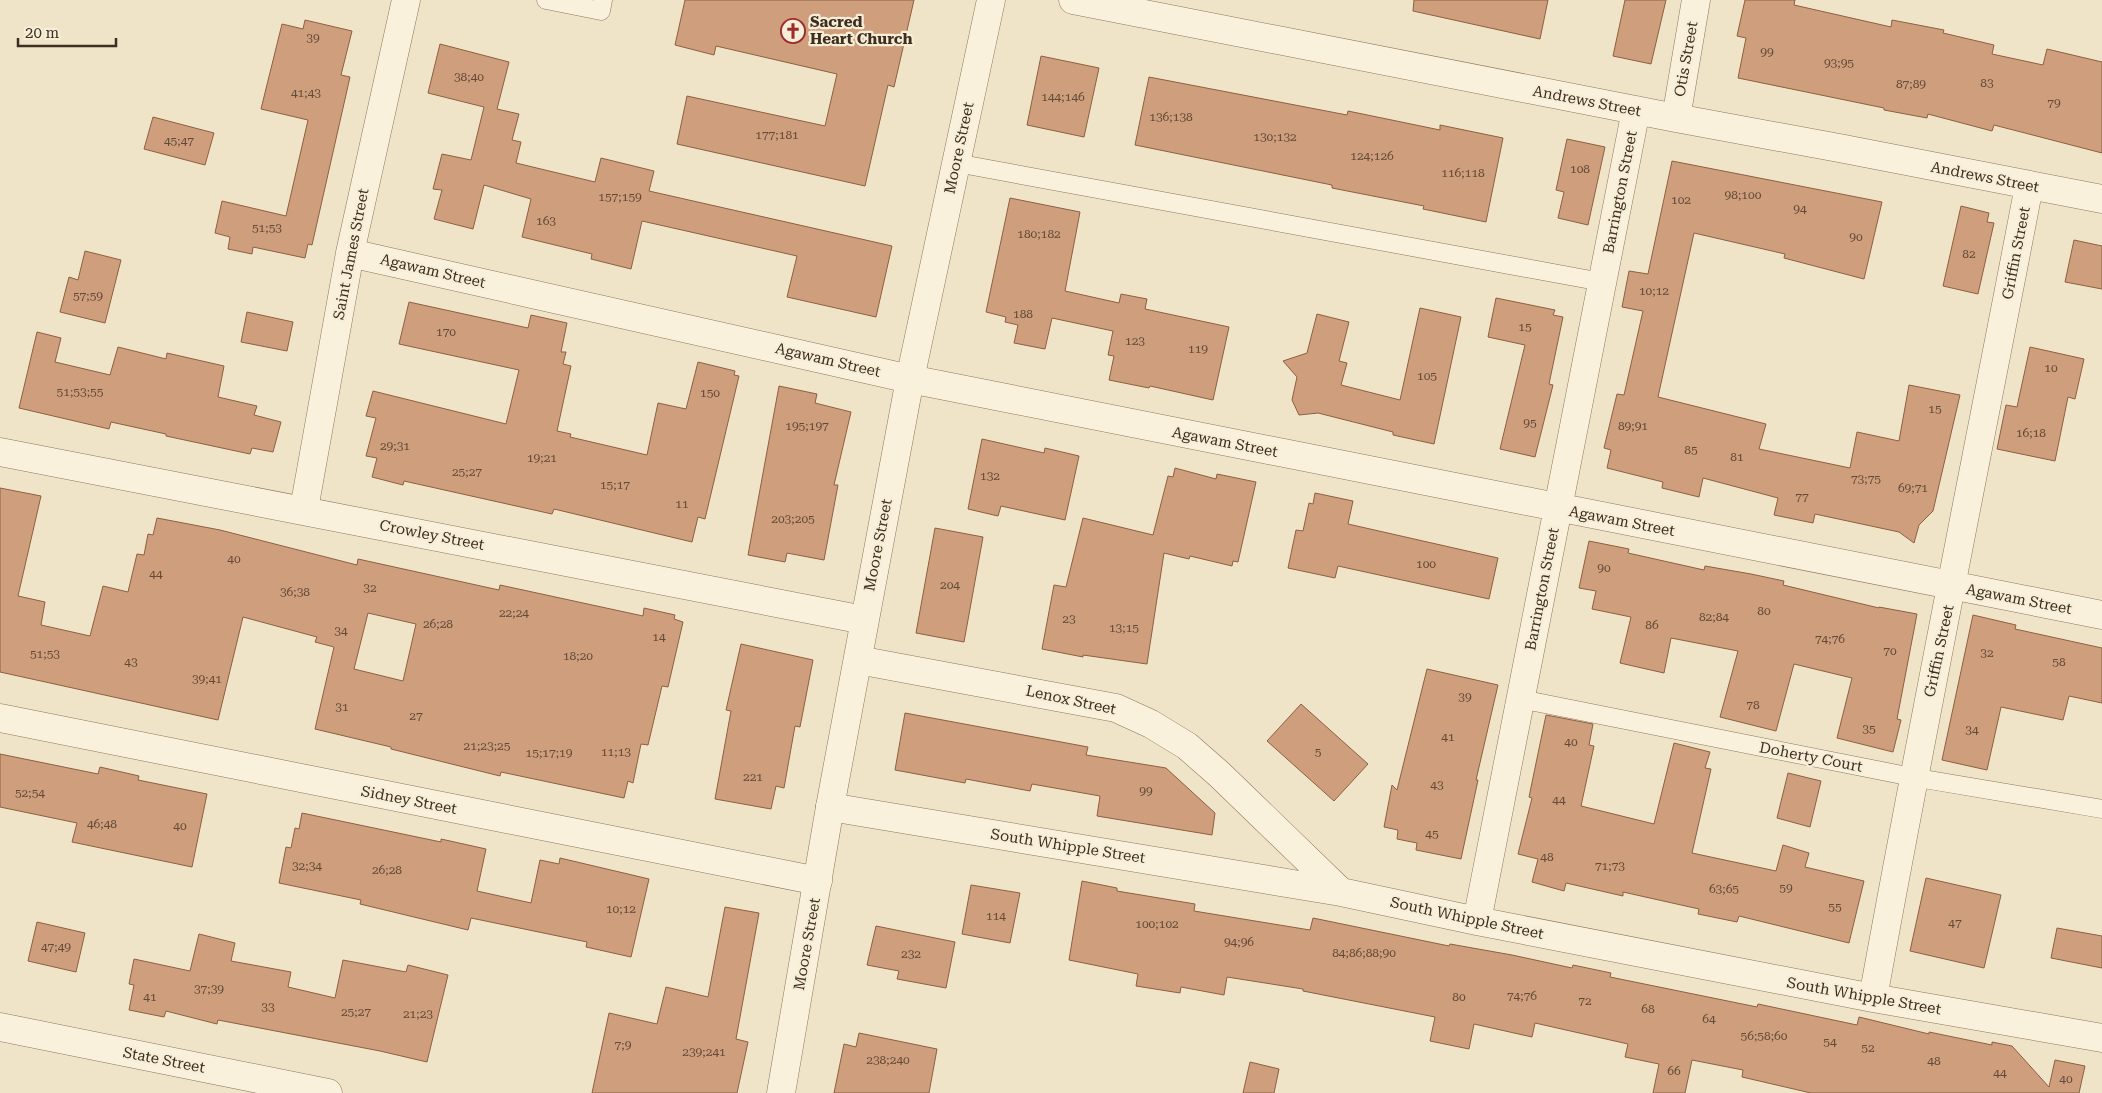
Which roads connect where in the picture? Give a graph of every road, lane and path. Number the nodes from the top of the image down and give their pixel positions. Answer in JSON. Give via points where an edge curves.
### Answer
{"nodes":[{"id":1,"x":406,"y":0,"type":"edge"},
{"id":2,"x":546,"y":0,"type":"edge"},
{"id":3,"x":603,"y":0,"type":"edge"},
{"id":4,"x":991,"y":0,"type":"edge"},
{"id":5,"x":1073,"y":0,"type":"edge"},
{"id":6,"x":1696,"y":0,"type":"edge"},
{"id":7,"x":1636,"y":110,"type":"junction"},
{"id":8,"x":1676,"y":118,"type":"junction"},
{"id":9,"x":956,"y":163,"type":"junction"},
{"id":10,"x":2029,"y":186,"type":"junction"},
{"id":11,"x":2102,"y":199,"type":"edge"},
{"id":12,"x":350,"y":253,"type":"junction"},
{"id":13,"x":1602,"y":282,"type":"junction"},
{"id":14,"x":910,"y":378,"type":"junction"},
{"id":15,"x":0,"y":452,"type":"edge"},
{"id":16,"x":1558,"y":508,"type":"junction"},
{"id":17,"x":304,"y":510,"type":"junction"},
{"id":18,"x":1952,"y":586,"type":"junction"},
{"id":19,"x":2102,"y":615,"type":"edge"},
{"id":20,"x":864,"y":620,"type":"junction"},
{"id":21,"x":858,"y":660,"type":"junction"},
{"id":22,"x":1520,"y":699,"type":"junction"},
{"id":23,"x":0,"y":718,"type":"edge"},
{"id":24,"x":1912,"y":777,"type":"junction"},
{"id":25,"x":830,"y":807,"type":"junction"},
{"id":26,"x":2102,"y":810,"type":"edge"},
{"id":27,"x":818,"y":881,"type":"junction"},
{"id":28,"x":1341,"y":892,"type":"junction"},
{"id":29,"x":1477,"y":921,"type":"junction"},
{"id":30,"x":1873,"y":998,"type":"junction"},
{"id":31,"x":0,"y":1027,"type":"edge"},
{"id":32,"x":2102,"y":1038,"type":"edge"},
{"id":33,"x":328,"y":1093,"type":"edge"},
{"id":34,"x":780,"y":1093,"type":"edge"}],
"edges":[{"from":1,"to":12,"type":"street","name":"Saint James Street"},
{"from":2,"to":3,"type":"lane","via":[[601,11]]},
{"from":4,"to":9,"type":"street","name":"Moore Street"},
{"from":5,"to":7,"type":"street","name":"Andrews Street"},
{"from":6,"to":8,"type":"street","name":"Otis Street"},
{"from":7,"to":8,"type":"street","name":"Andrews Street"},
{"from":7,"to":13,"type":"street","name":"Barrington Street"},
{"from":8,"to":10,"type":"street","name":"Andrews Street"},
{"from":9,"to":13,"type":"lane"},
{"from":9,"to":14,"type":"street","name":"Moore Street"},
{"from":10,"to":11,"type":"street","name":"Andrews Street"},
{"from":10,"to":18,"type":"street","name":"Griffin Street"},
{"from":12,"to":14,"type":"street","name":"Agawam Street"},
{"from":12,"to":17,"type":"street","name":"Saint James Street"},
{"from":13,"to":16,"type":"street","name":"Barrington Street"},
{"from":14,"to":16,"type":"street","name":"Agawam Street"},
{"from":14,"to":20,"type":"street","name":"Moore Street"},
{"from":15,"to":17,"type":"street","name":"Crowley Street"},
{"from":16,"to":18,"type":"street","name":"Agawam Street"},
{"from":16,"to":22,"type":"street","name":"Barrington Street"},
{"from":17,"to":20,"type":"street","name":"Crowley Street"},
{"from":18,"to":19,"type":"street","name":"Agawam Street"},
{"from":18,"to":24,"type":"street","name":"Griffin Street"},
{"from":20,"to":21,"type":"street","name":"Moore Street"},
{"from":21,"to":25,"type":"street","name":"Moore Street"},
{"from":21,"to":28,"type":"street","name":"Lenox Street","via":[[1116,708],[1151,724],[1187,746],[1219,774]]},
{"from":22,"to":24,"type":"lane","name":"Doherty Court"},
{"from":22,"to":29,"type":"street","name":"Barrington Street"},
{"from":23,"to":27,"type":"street","name":"Sidney Street"},
{"from":24,"to":26,"type":"lane","name":"Doherty Court"},
{"from":24,"to":30,"type":"street","name":"Griffin Street"},
{"from":25,"to":27,"type":"street","name":"Moore Street"},
{"from":25,"to":28,"type":"street","name":"South Whipple Street"},
{"from":27,"to":34,"type":"street","name":"Moore Street"},
{"from":28,"to":29,"type":"street","name":"South Whipple Street"},
{"from":29,"to":30,"type":"street","name":"South Whipple Street"},
{"from":30,"to":32,"type":"street","name":"South Whipple Street"},
{"from":31,"to":33,"type":"street","name":"State Street"}]}
